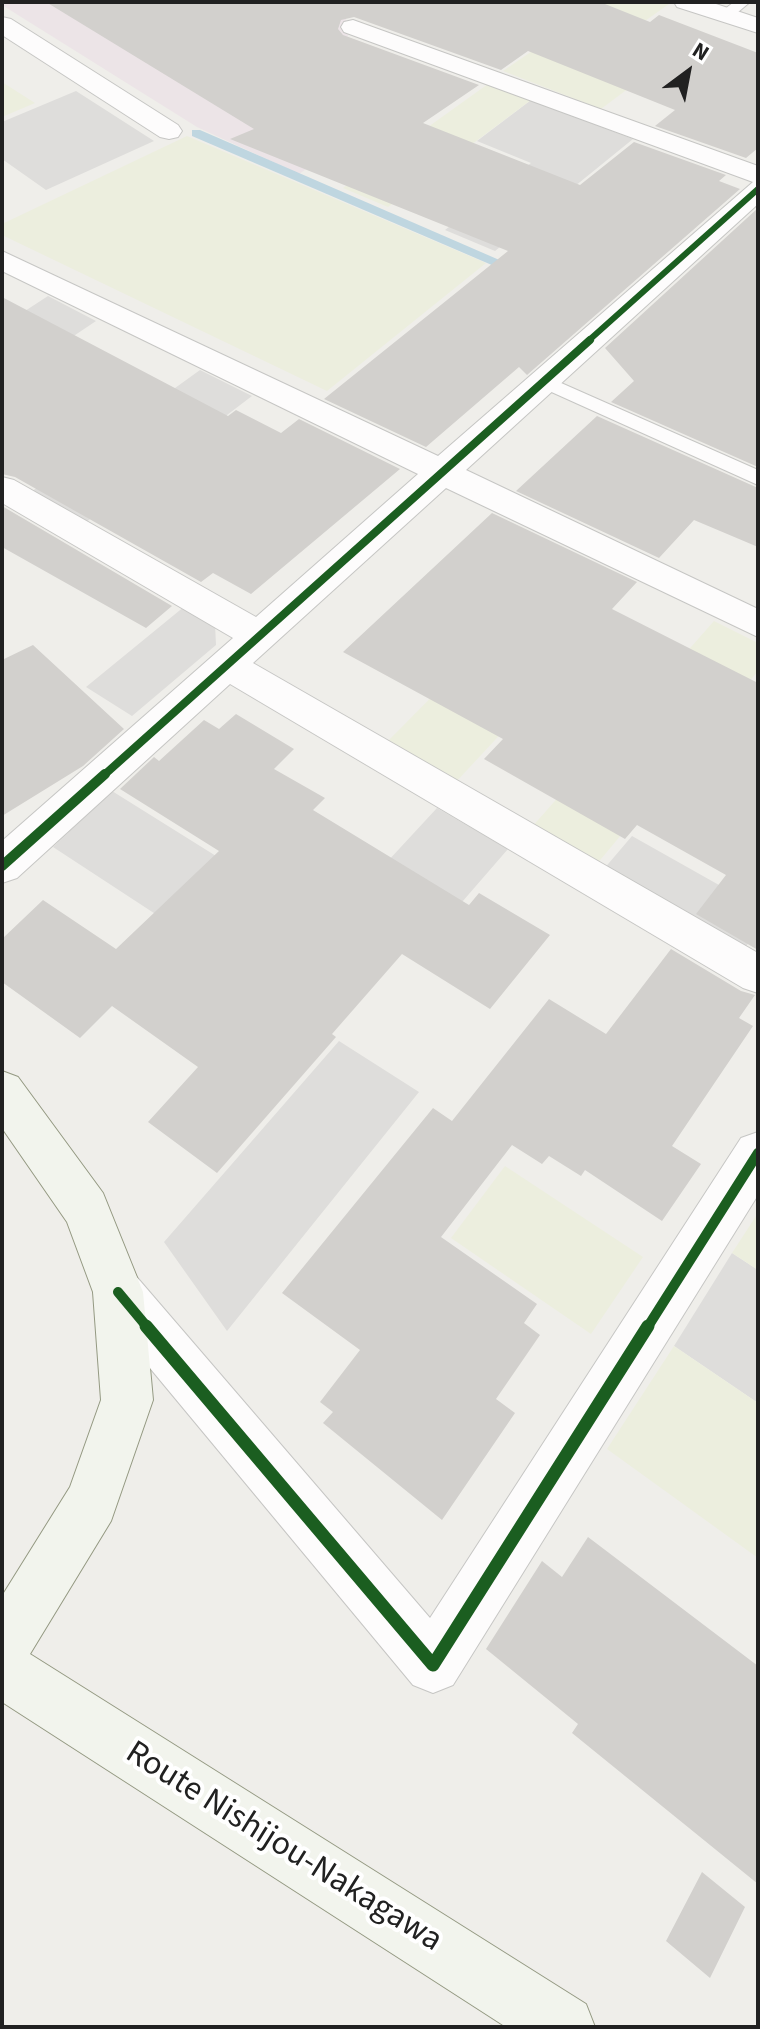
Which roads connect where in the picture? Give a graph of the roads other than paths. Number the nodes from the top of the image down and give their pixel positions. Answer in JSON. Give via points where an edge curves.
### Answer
{"nodes":[{"id":1,"x":686,"y":2,"type":"edge"},
{"id":2,"x":735,"y":9,"type":"edge"},
{"id":3,"x":2,"y":24,"type":"edge"},
{"id":4,"x":758,"y":26,"type":"edge"},
{"id":5,"x":353,"y":27,"type":"dead end"},
{"id":6,"x":169,"y":131,"type":"dead end"},
{"id":7,"x":758,"y":175,"type":"edge"},
{"id":8,"x":758,"y":189,"type":"edge"},
{"id":9,"x":2,"y":260,"type":"edge"},
{"id":10,"x":543,"y":381,"type":"junction"},
{"id":11,"x":442,"y":472,"type":"junction"},
{"id":12,"x":758,"y":478,"type":"edge"},
{"id":13,"x":2,"y":488,"type":"edge"},
{"id":14,"x":758,"y":624,"type":"edge"},
{"id":15,"x":259,"y":636,"type":"junction"},
{"id":16,"x":227,"y":665,"type":"junction"},
{"id":17,"x":2,"y":866,"type":"edge"},
{"id":18,"x":758,"y":975,"type":"edge"},
{"id":19,"x":2,"y":1091,"type":"edge"},
{"id":20,"x":758,"y":1153,"type":"edge"},
{"id":21,"x":118,"y":1292,"type":"junction"},
{"id":22,"x":2,"y":1648,"type":"edge"},
{"id":23,"x":2,"y":1669,"type":"edge"},
{"id":24,"x":563,"y":2027,"type":"edge"}],
"edges":[{"from":1,"to":2,"type":"street"},
{"from":2,"to":4,"type":"street"},
{"from":3,"to":6,"type":"street"},
{"from":5,"to":7,"type":"street"},
{"from":8,"to":10,"type":"street"},
{"from":9,"to":11,"type":"street"},
{"from":10,"to":11,"type":"street"},
{"from":10,"to":12,"type":"lane"},
{"from":11,"to":14,"type":"street"},
{"from":11,"to":15,"type":"street"},
{"from":13,"to":15,"type":"street"},
{"from":15,"to":16,"type":"street"},
{"from":16,"to":17,"type":"street"},
{"from":16,"to":18,"type":"street"},
{"from":19,"to":21,"type":"main road","via":[[86,1209]]},
{"from":20,"to":21,"type":"street","via":[[433,1665]]},
{"from":21,"to":22,"type":"main road","via":[[127,1400],[92,1502]]},
{"from":23,"to":24,"type":"main road","name":"Route Nishijou-Nakagawa"}]}
